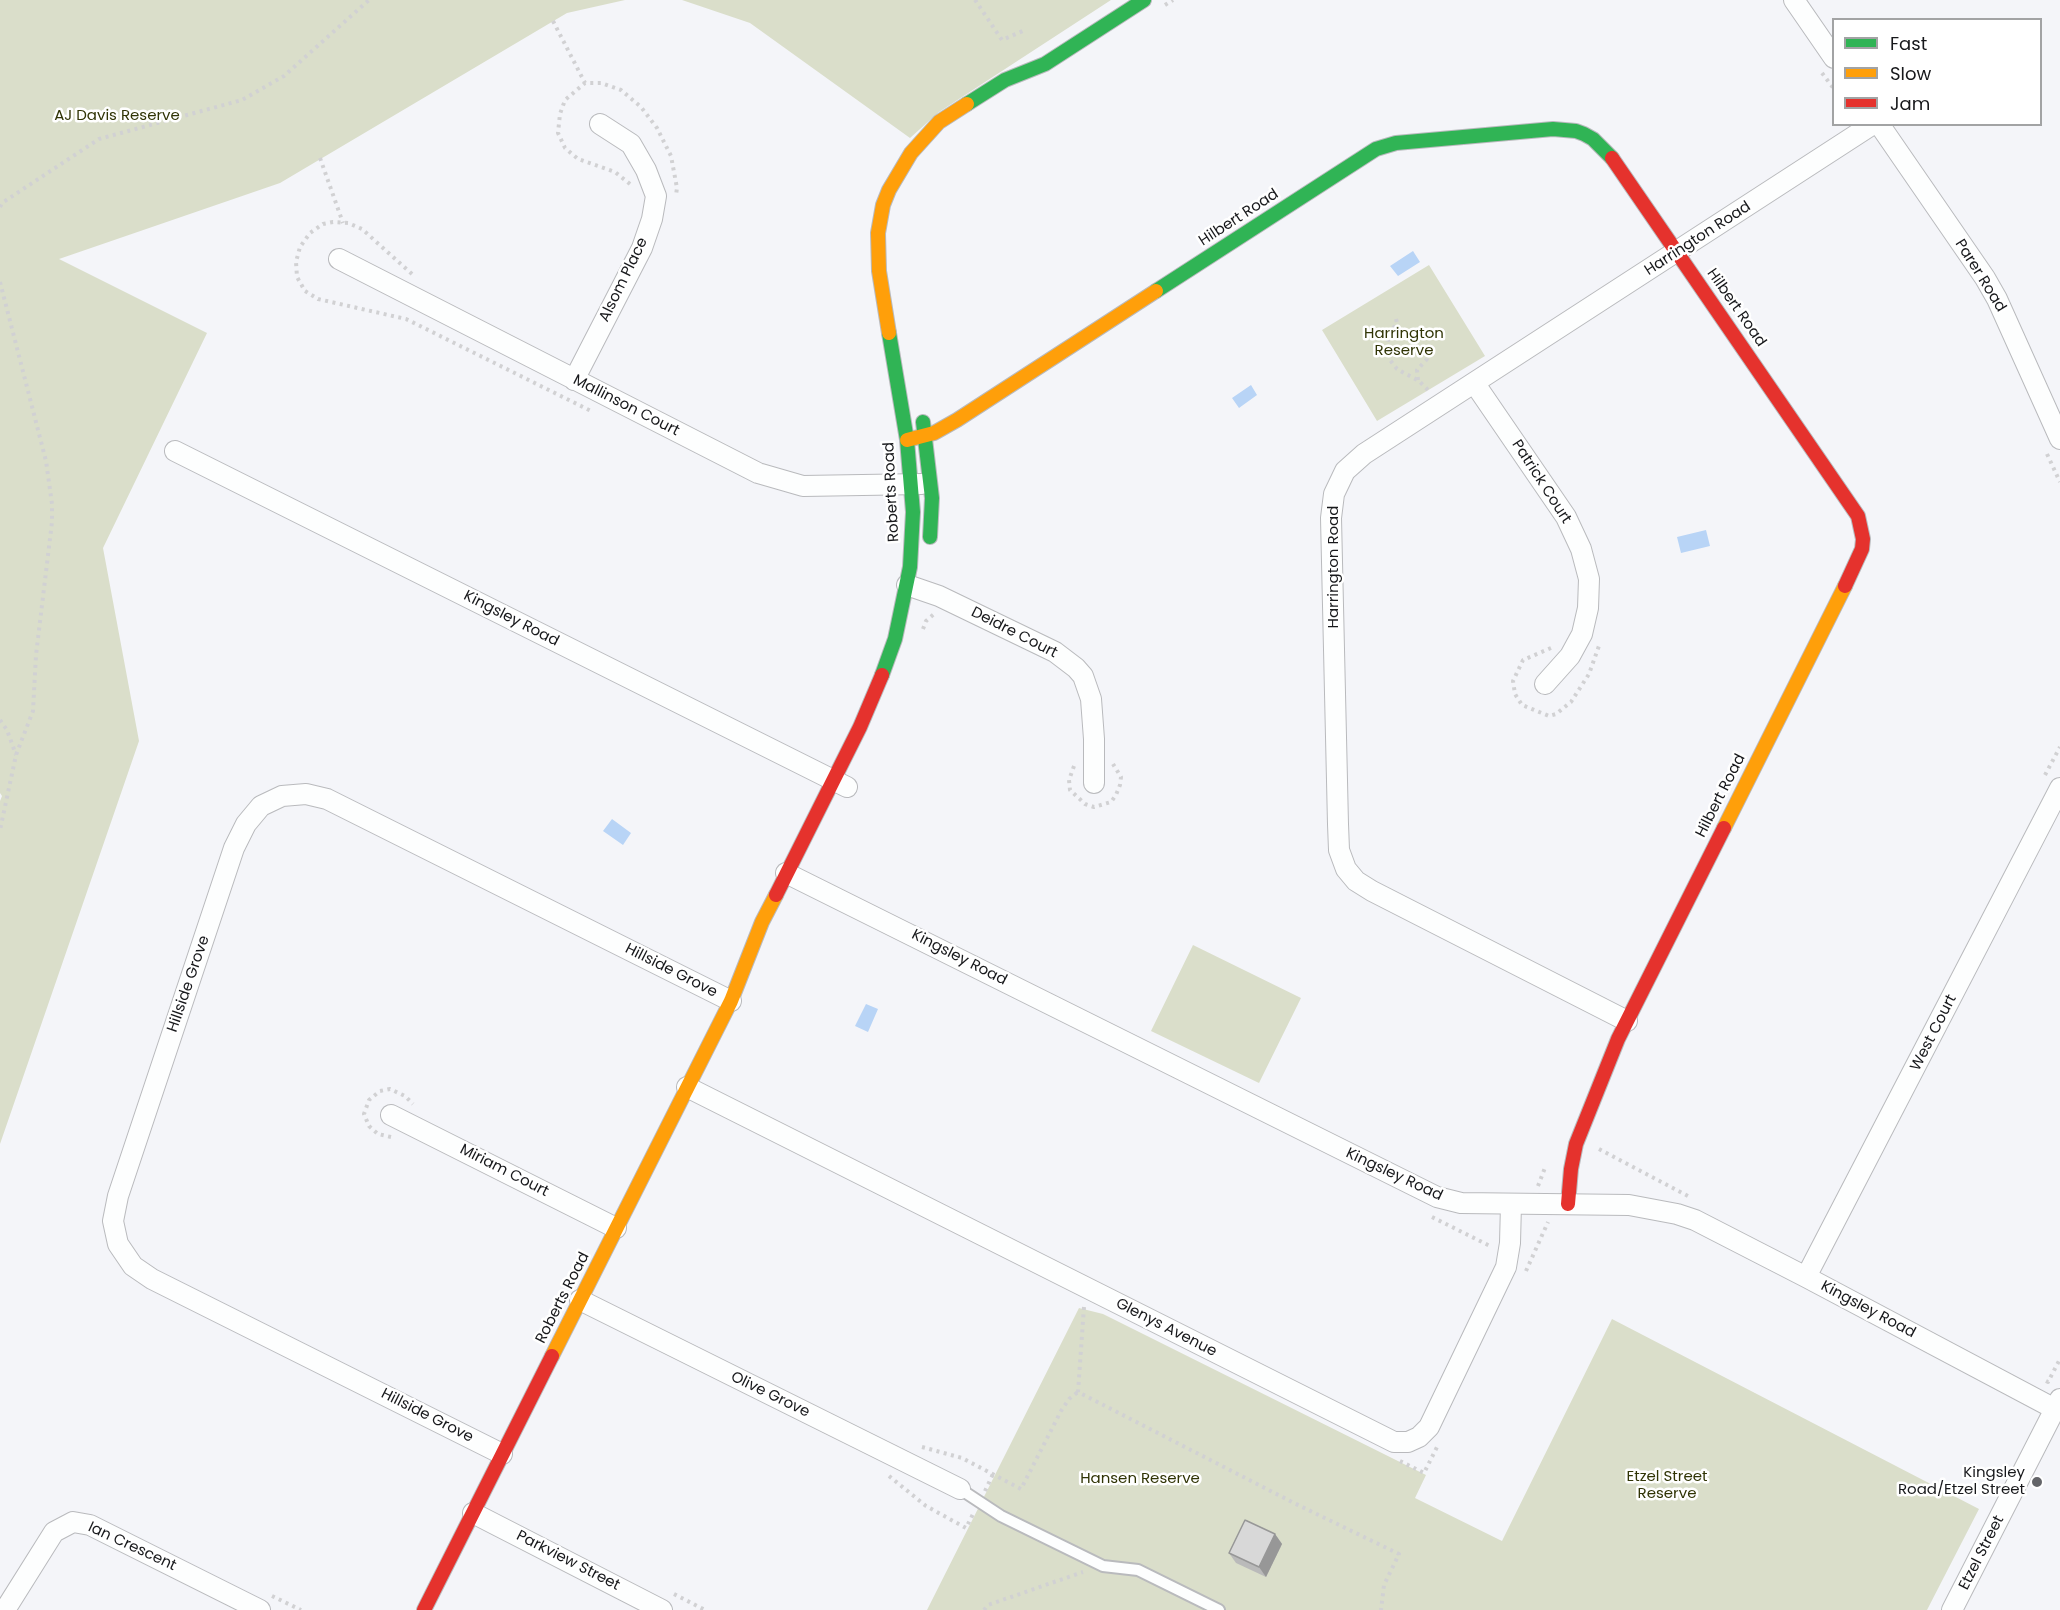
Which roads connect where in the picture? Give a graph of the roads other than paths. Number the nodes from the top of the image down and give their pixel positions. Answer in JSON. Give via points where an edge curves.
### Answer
{"nodes":[{"id":1,"x":1144,"y":0,"type":"edge"},
{"id":2,"x":1794,"y":0,"type":"edge"},
{"id":3,"x":1832,"y":57,"type":"edge"},
{"id":4,"x":1046,"y":64,"type":"junction"},
{"id":5,"x":1023,"y":86,"type":"dead end"},
{"id":6,"x":600,"y":124,"type":"dead end"},
{"id":7,"x":1870,"y":126,"type":"edge"},
{"id":8,"x":1880,"y":126,"type":"edge"},
{"id":9,"x":1678,"y":251,"type":"junction"},
{"id":10,"x":339,"y":259,"type":"dead end"},
{"id":11,"x":574,"y":380,"type":"junction"},
{"id":12,"x":1475,"y":384,"type":"junction"},
{"id":13,"x":920,"y":404,"type":"dead end"},
{"id":14,"x":925,"y":436,"type":"junction"},
{"id":15,"x":907,"y":440,"type":"junction"},
{"id":16,"x":2053,"y":445,"type":"edge"},
{"id":17,"x":175,"y":451,"type":"dead end"},
{"id":18,"x":921,"y":484,"type":"junction"},
{"id":19,"x":929,"y":553,"type":"dead end"},
{"id":20,"x":920,"y":589,"type":"junction"},
{"id":21,"x":1545,"y":684,"type":"dead end"},
{"id":22,"x":1094,"y":783,"type":"dead end"},
{"id":23,"x":843,"y":785,"type":"junction"},
{"id":24,"x":2060,"y":788,"type":"edge"},
{"id":25,"x":797,"y":878,"type":"junction"},
{"id":26,"x":774,"y":929,"type":"dead end"},
{"id":27,"x":731,"y":1001,"type":"junction"},
{"id":28,"x":1627,"y":1021,"type":"junction"},
{"id":29,"x":687,"y":1088,"type":"junction"},
{"id":30,"x":391,"y":1115,"type":"dead end"},
{"id":31,"x":1511,"y":1204,"type":"junction"},
{"id":32,"x":1568,"y":1204,"type":"junction"},
{"id":33,"x":616,"y":1228,"type":"junction"},
{"id":34,"x":1806,"y":1277,"type":"junction"},
{"id":35,"x":580,"y":1300,"type":"junction"},
{"id":36,"x":2051,"y":1403,"type":"edge"},
{"id":37,"x":502,"y":1454,"type":"junction"},
{"id":38,"x":960,"y":1489,"type":"joint"},
{"id":39,"x":473,"y":1513,"type":"junction"},
{"id":40,"x":668,"y":1602,"type":"edge"},
{"id":41,"x":5,"y":1610,"type":"edge"},
{"id":42,"x":260,"y":1610,"type":"edge"},
{"id":43,"x":424,"y":1610,"type":"edge"},
{"id":44,"x":1219,"y":1610,"type":"edge"},
{"id":45,"x":1952,"y":1610,"type":"edge"}],
"edges":[{"from":1,"to":4,"type":"street","name":"Roberts Road"},
{"from":2,"to":3,"type":"street"},
{"from":4,"to":5,"type":"street","name":"Roberts Road"},
{"from":4,"to":15,"type":"street","name":"Roberts Road","via":[[1005,80],[939,122],[910,153],[889,190],[879,226],[879,271]]},
{"from":6,"to":11,"type":"street","name":"Alsom Place","via":[[631,144],[656,196],[642,248]]},
{"from":7,"to":9,"type":"street","name":"Harrington Road"},
{"from":8,"to":16,"type":"street","name":"Parer Road","via":[[1985,278],[2009,324]]},
{"from":9,"to":12,"type":"street","name":"Harrington Road"},
{"from":9,"to":14,"type":"street","name":"Hilbert Road","via":[[1610,155],[1593,139],[1576,131],[1553,129],[1396,143],[1368,153],[957,420]]},
{"from":9,"to":28,"type":"street","name":"Hilbert Road","via":[[1852,506],[1861,529],[1862,549]]},
{"from":10,"to":11,"type":"street","name":"Mallinson Court"},
{"from":11,"to":18,"type":"street","name":"Mallinson Court","via":[[772,478],[803,486]]},
{"from":12,"to":21,"type":"street","name":"Patrick Court","via":[[1566,517],[1589,579],[1582,634],[1570,656]]},
{"from":12,"to":28,"type":"street","name":"Harrington Road","via":[[1353,462],[1334,494],[1331,518],[1339,850],[1346,869],[1364,887]]},
{"from":13,"to":14,"type":"street","name":"Roberts Road"},
{"from":14,"to":15,"type":"street","name":"Hilbert Road"},
{"from":14,"to":18,"type":"street","name":"Roberts Road"},
{"from":15,"to":18,"type":"street","name":"Roberts Road"},
{"from":17,"to":23,"type":"street","name":"Kingsley Road"},
{"from":18,"to":19,"type":"street","name":"Roberts Road","via":[[932,498]]},
{"from":18,"to":20,"type":"street","name":"Roberts Road","via":[[913,530]]},
{"from":20,"to":22,"type":"street","name":"Deidre Court","via":[[1055,652],[1076,668],[1091,699]]},
{"from":20,"to":23,"type":"street","name":"Roberts Road","via":[[860,727]]},
{"from":23,"to":25,"type":"street","name":"Roberts Road"},
{"from":24,"to":34,"type":"street","name":"West Court"},
{"from":25,"to":27,"type":"street","name":"Roberts Road","via":[[762,922]]},
{"from":25,"to":31,"type":"street","name":"Kingsley Road","via":[[1437,1197],[1461,1203]]},
{"from":26,"to":27,"type":"street","name":"Roberts Road"},
{"from":27,"to":29,"type":"street","name":"Roberts Road"},
{"from":27,"to":37,"type":"street","name":"Hillside Grove","via":[[327,799],[306,794],[282,796],[261,806],[246,824],[234,848],[118,1196],[113,1221],[118,1244],[133,1266],[152,1279]]},
{"from":28,"to":32,"type":"street","name":"Hilbert Road","via":[[1576,1144]]},
{"from":29,"to":31,"type":"street","name":"Glenys Avenue","via":[[1394,1442],[1408,1442],[1429,1427],[1506,1267]]},
{"from":29,"to":33,"type":"street","name":"Roberts Road"},
{"from":30,"to":33,"type":"street","name":"Miriam Court"},
{"from":31,"to":32,"type":"street","name":"Kingsley Road"},
{"from":32,"to":34,"type":"street","name":"Kingsley Road","via":[[1629,1204],[1677,1214]]},
{"from":33,"to":35,"type":"street","name":"Roberts Road"},
{"from":34,"to":36,"type":"street","name":"Kingsley Road"},
{"from":35,"to":37,"type":"street","name":"Roberts Road"},
{"from":35,"to":38,"type":"street","name":"Olive Grove"},
{"from":36,"to":45,"type":"street","name":"Etzel Street"},
{"from":37,"to":39,"type":"street","name":"Roberts Road"},
{"from":38,"to":44,"type":"lane","via":[[1001,1516],[1103,1566],[1138,1570]]},
{"from":39,"to":40,"type":"street","name":"Parkview Street"},
{"from":39,"to":43,"type":"street","name":"Roberts Road"},
{"from":41,"to":42,"type":"street","name":"Ian Crescent","via":[[54,1532],[73,1522],[90,1525]]}]}
